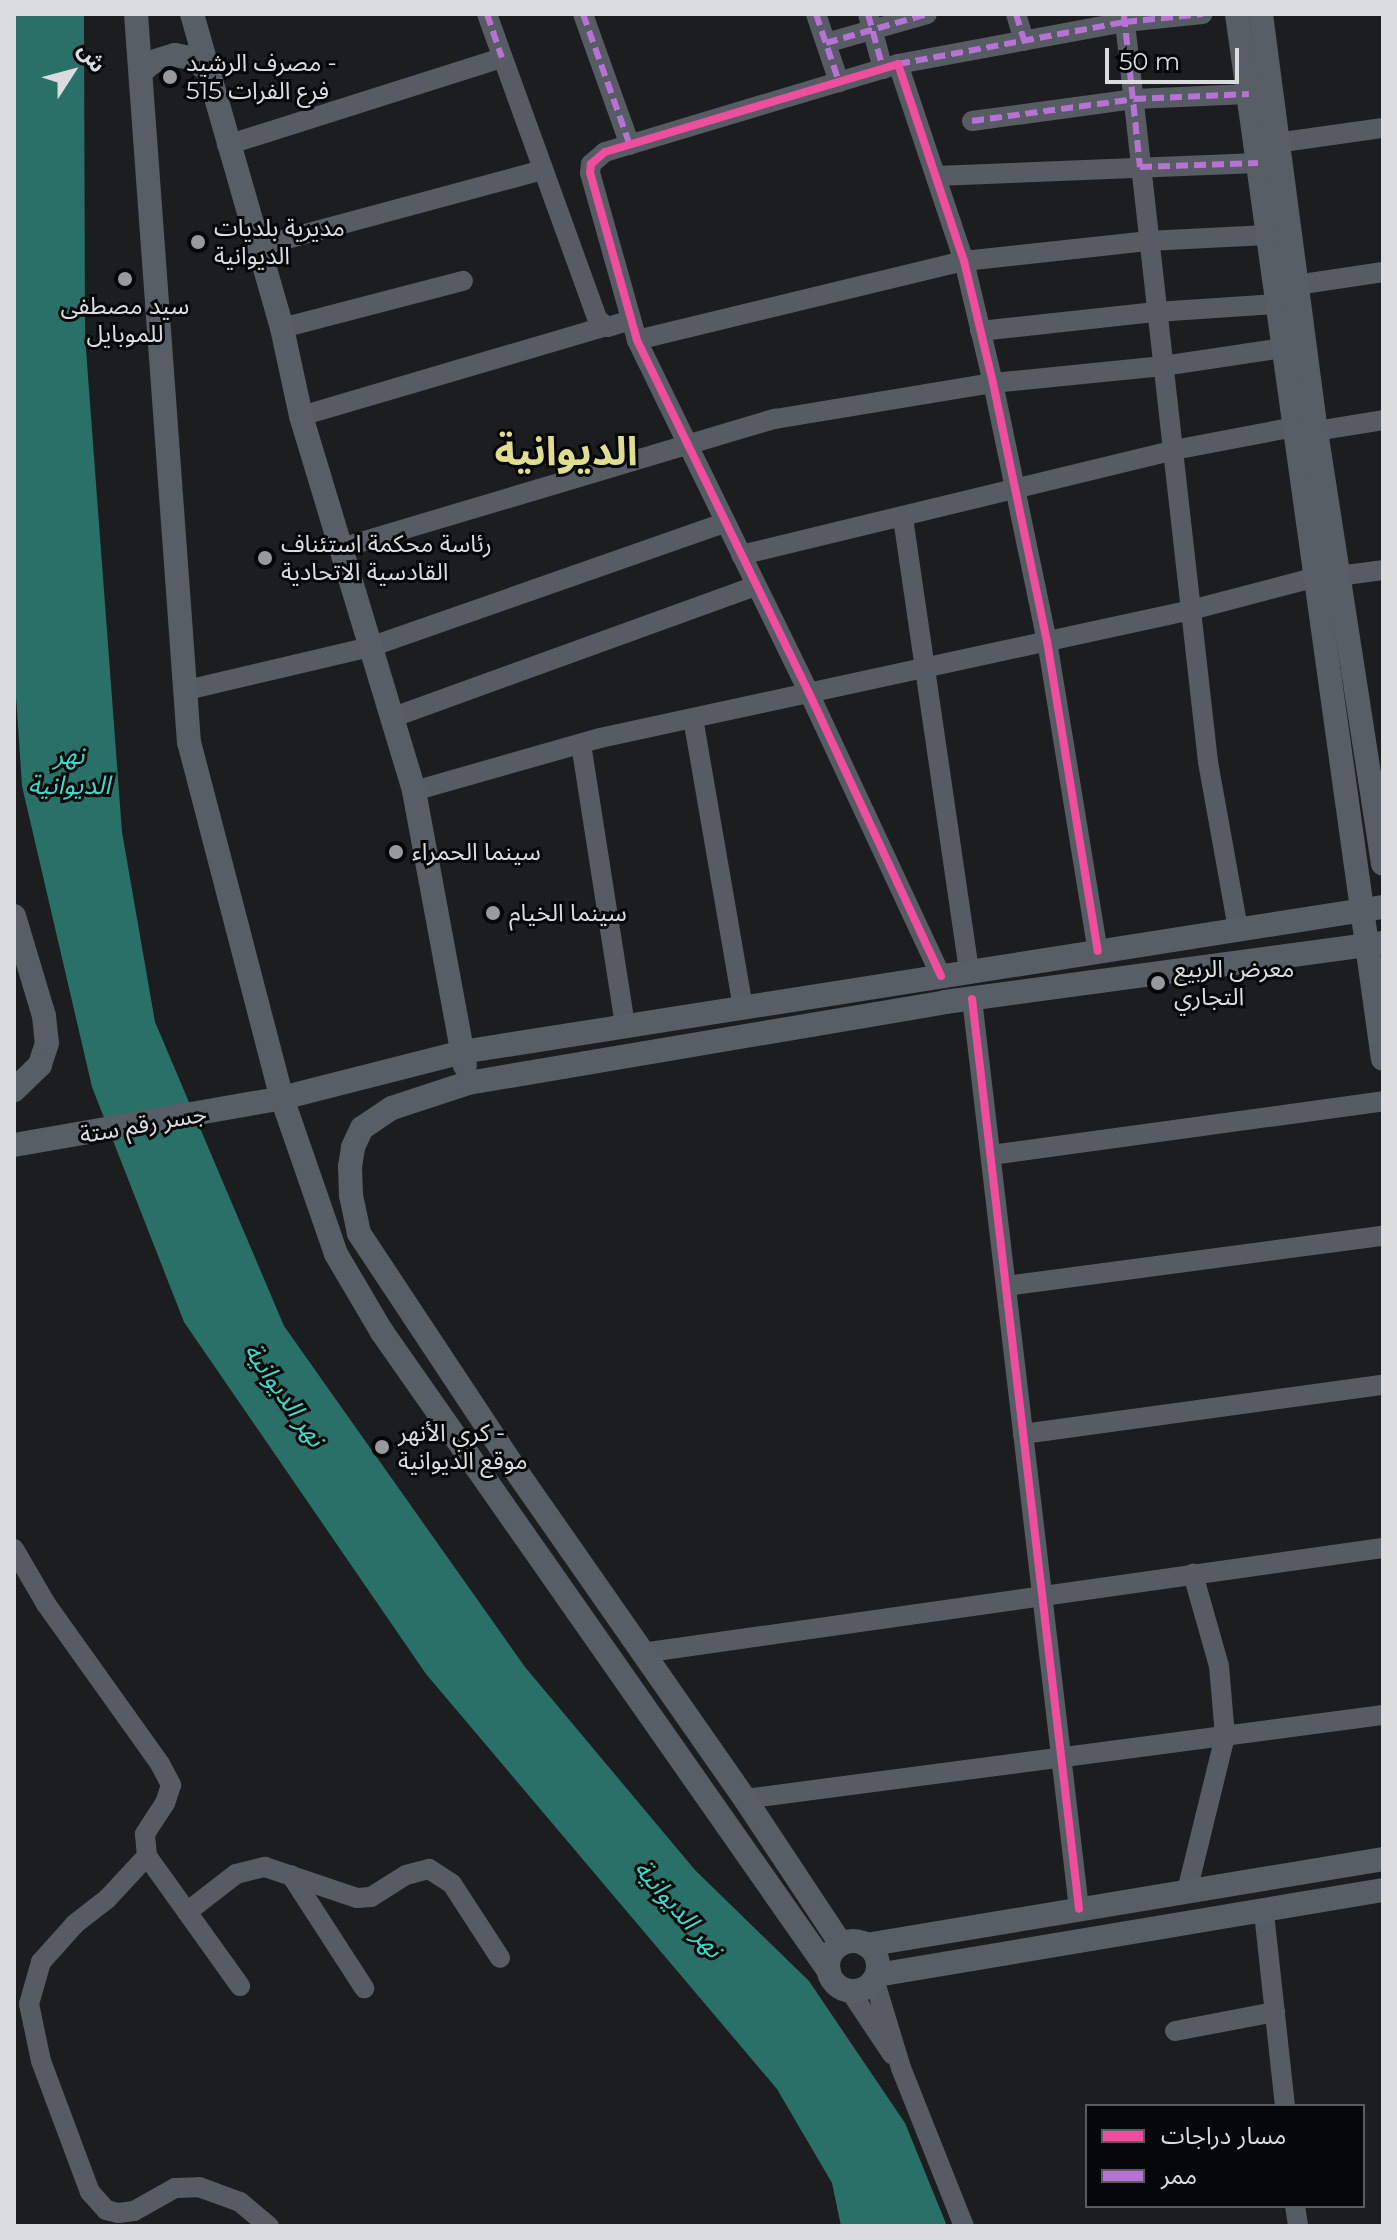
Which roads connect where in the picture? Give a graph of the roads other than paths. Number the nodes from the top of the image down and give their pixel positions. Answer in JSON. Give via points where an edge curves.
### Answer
{"nodes":[{"id":1,"x":136,"y":14,"type":"edge"},
{"id":2,"x":192,"y":14,"type":"edge"},
{"id":3,"x":487,"y":14,"type":"edge"},
{"id":4,"x":583,"y":14,"type":"edge"},
{"id":5,"x":816,"y":14,"type":"edge"},
{"id":6,"x":927,"y":14,"type":"edge"},
{"id":7,"x":1016,"y":14,"type":"edge"},
{"id":8,"x":1203,"y":14,"type":"edge"},
{"id":9,"x":1237,"y":14,"type":"edge"},
{"id":10,"x":1261,"y":14,"type":"edge"},
{"id":11,"x":1124,"y":18,"type":"edge"},
{"id":12,"x":1099,"y":20,"type":"edge"},
{"id":13,"x":870,"y":22,"type":"edge"},
{"id":14,"x":1024,"y":41,"type":"junction"},
{"id":15,"x":826,"y":43,"type":"junction"},
{"id":16,"x":502,"y":58,"type":"junction"},
{"id":17,"x":890,"y":66,"type":"junction"},
{"id":18,"x":207,"y":69,"type":"junction"},
{"id":19,"x":141,"y":72,"type":"junction"},
{"id":20,"x":839,"y":82,"type":"junction"},
{"id":21,"x":1249,"y":94,"type":"junction"},
{"id":22,"x":1134,"y":99,"type":"junction"},
{"id":23,"x":972,"y":121,"type":"dead end"},
{"id":24,"x":1383,"y":128,"type":"edge"},
{"id":25,"x":1276,"y":143,"type":"junction"},
{"id":26,"x":227,"y":145,"type":"junction"},
{"id":27,"x":630,"y":145,"type":"junction"},
{"id":28,"x":1258,"y":163,"type":"junction"},
{"id":29,"x":1140,"y":167,"type":"junction"},
{"id":30,"x":542,"y":170,"type":"junction"},
{"id":31,"x":936,"y":176,"type":"junction"},
{"id":32,"x":1267,"y":235,"type":"junction"},
{"id":33,"x":1147,"y":241,"type":"junction"},
{"id":34,"x":257,"y":247,"type":"junction"},
{"id":35,"x":964,"y":261,"type":"junction"},
{"id":36,"x":1383,"y":272,"type":"edge"},
{"id":37,"x":463,"y":281,"type":"dead end"},
{"id":38,"x":1296,"y":285,"type":"junction"},
{"id":39,"x":1277,"y":304,"type":"junction"},
{"id":40,"x":1156,"y":312,"type":"junction"},
{"id":41,"x":631,"y":320,"type":"junction"},
{"id":42,"x":604,"y":327,"type":"junction"},
{"id":43,"x":282,"y":328,"type":"junction"},
{"id":44,"x":980,"y":331,"type":"junction"},
{"id":45,"x":637,"y":340,"type":"junction"},
{"id":46,"x":1283,"y":348,"type":"junction"},
{"id":47,"x":1163,"y":366,"type":"junction"},
{"id":48,"x":993,"y":383,"type":"junction"},
{"id":49,"x":301,"y":416,"type":"junction"},
{"id":50,"x":1383,"y":420,"type":"edge"},
{"id":51,"x":1305,"y":429,"type":"junction"},
{"id":52,"x":686,"y":444,"type":"junction"},
{"id":53,"x":1174,"y":450,"type":"junction"},
{"id":54,"x":1014,"y":488,"type":"junction"},
{"id":55,"x":903,"y":518,"type":"junction"},
{"id":56,"x":724,"y":523,"type":"junction"},
{"id":57,"x":341,"y":548,"type":"junction"},
{"id":58,"x":741,"y":555,"type":"junction"},
{"id":59,"x":1383,"y":570,"type":"edge"},
{"id":60,"x":1327,"y":577,"type":"junction"},
{"id":61,"x":756,"y":586,"type":"junction"},
{"id":62,"x":1191,"y":610,"type":"junction"},
{"id":63,"x":1047,"y":641,"type":"junction"},
{"id":64,"x":370,"y":647,"type":"junction"},
{"id":65,"x":923,"y":668,"type":"junction"},
{"id":66,"x":187,"y":690,"type":"junction"},
{"id":67,"x":809,"y":693,"type":"junction"},
{"id":68,"x":391,"y":718,"type":"junction"},
{"id":69,"x":693,"y":718,"type":"junction"},
{"id":70,"x":581,"y":744,"type":"junction"},
{"id":71,"x":1374,"y":755,"type":"edge"},
{"id":72,"x":414,"y":791,"type":"junction"},
{"id":73,"x":1383,"y":864,"type":"edge"},
{"id":74,"x":1374,"y":908,"type":"edge"},
{"id":75,"x":14,"y":916,"type":"edge"},
{"id":76,"x":1238,"y":929,"type":"junction"},
{"id":77,"x":1376,"y":944,"type":"edge"},
{"id":78,"x":1098,"y":951,"type":"junction"},
{"id":79,"x":969,"y":972,"type":"junction"},
{"id":80,"x":941,"y":976,"type":"junction"},
{"id":81,"x":972,"y":999,"type":"junction"},
{"id":82,"x":743,"y":1007,"type":"junction"},
{"id":83,"x":625,"y":1025,"type":"junction"},
{"id":84,"x":462,"y":1052,"type":"junction"},
{"id":85,"x":1383,"y":1059,"type":"edge"},
{"id":86,"x":468,"y":1083,"type":"junction"},
{"id":87,"x":14,"y":1090,"type":"edge"},
{"id":88,"x":282,"y":1098,"type":"junction"},
{"id":89,"x":1383,"y":1101,"type":"edge"},
{"id":90,"x":14,"y":1145,"type":"edge"},
{"id":91,"x":991,"y":1155,"type":"junction"},
{"id":92,"x":1383,"y":1236,"type":"edge"},
{"id":93,"x":1006,"y":1286,"type":"junction"},
{"id":94,"x":1383,"y":1385,"type":"edge"},
{"id":95,"x":1023,"y":1434,"type":"junction"},
{"id":96,"x":511,"y":1463,"type":"junction"},
{"id":97,"x":485,"y":1480,"type":"junction"},
{"id":98,"x":1383,"y":1548,"type":"edge"},
{"id":99,"x":14,"y":1549,"type":"edge"},
{"id":100,"x":1193,"y":1574,"type":"junction"},
{"id":101,"x":1043,"y":1595,"type":"junction"},
{"id":102,"x":642,"y":1653,"type":"junction"},
{"id":103,"x":1383,"y":1715,"type":"edge"},
{"id":104,"x":1225,"y":1736,"type":"junction"},
{"id":105,"x":1061,"y":1756,"type":"junction"},
{"id":106,"x":717,"y":1760,"type":"junction"},
{"id":107,"x":693,"y":1773,"type":"junction"},
{"id":108,"x":745,"y":1799,"type":"junction"},
{"id":109,"x":147,"y":1856,"type":"junction"},
{"id":110,"x":1383,"y":1859,"type":"edge"},
{"id":111,"x":291,"y":1875,"type":"junction"},
{"id":112,"x":1383,"y":1890,"type":"edge"},
{"id":113,"x":1187,"y":1891,"type":"junction"},
{"id":114,"x":1079,"y":1909,"type":"junction"},
{"id":115,"x":187,"y":1912,"type":"junction"},
{"id":116,"x":1264,"y":1913,"type":"junction"},
{"id":117,"x":841,"y":1944,"type":"junction"},
{"id":118,"x":866,"y":1945,"type":"junction"},
{"id":119,"x":500,"y":1958,"type":"dead end"},
{"id":120,"x":829,"y":1971,"type":"junction"},
{"id":121,"x":876,"y":1977,"type":"junction"},
{"id":122,"x":240,"y":1986,"type":"dead end"},
{"id":123,"x":364,"y":1988,"type":"dead end"},
{"id":124,"x":850,"y":1991,"type":"junction"},
{"id":125,"x":1275,"y":2012,"type":"junction"},
{"id":126,"x":1175,"y":2031,"type":"dead end"},
{"id":127,"x":901,"y":2068,"type":"junction"},
{"id":128,"x":1285,"y":2104,"type":"edge"},
{"id":129,"x":269,"y":2226,"type":"edge"},
{"id":130,"x":964,"y":2226,"type":"edge"}],
"edges":[{"from":1,"to":19,"type":"main road"},
{"from":2,"to":18,"type":"main road"},
{"from":3,"to":16,"type":"street"},
{"from":4,"to":27,"type":"street"},
{"from":5,"to":15,"type":"street"},
{"from":6,"to":13,"type":"street"},
{"from":7,"to":14,"type":"street"},
{"from":8,"to":11,"type":"street"},
{"from":9,"to":21,"type":"main road"},
{"from":10,"to":25,"type":"main road"},
{"from":11,"to":12,"type":"street"},
{"from":11,"to":22,"type":"street"},
{"from":12,"to":14,"type":"street"},
{"from":13,"to":15,"type":"street"},
{"from":13,"to":17,"type":"street"},
{"from":14,"to":17,"type":"street"},
{"from":15,"to":20,"type":"street"},
{"from":16,"to":26,"type":"street"},
{"from":16,"to":30,"type":"street"},
{"from":17,"to":20,"type":"street"},
{"from":17,"to":31,"type":"street"},
{"from":18,"to":19,"type":"main road","via":[[175,55],[152,62]]},
{"from":18,"to":26,"type":"main road"},
{"from":19,"to":66,"type":"main road"},
{"from":20,"to":27,"type":"street"},
{"from":21,"to":22,"type":"street"},
{"from":21,"to":28,"type":"main road"},
{"from":22,"to":23,"type":"street"},
{"from":22,"to":29,"type":"street"},
{"from":24,"to":25,"type":"street"},
{"from":25,"to":38,"type":"main road"},
{"from":26,"to":34,"type":"main road"},
{"from":27,"to":41,"type":"street","via":[[596,156],[590,173]]},
{"from":28,"to":29,"type":"street"},
{"from":28,"to":32,"type":"main road"},
{"from":29,"to":31,"type":"street"},
{"from":29,"to":33,"type":"street"},
{"from":30,"to":34,"type":"street"},
{"from":30,"to":42,"type":"street"},
{"from":31,"to":35,"type":"street"},
{"from":32,"to":33,"type":"street"},
{"from":32,"to":39,"type":"main road"},
{"from":33,"to":35,"type":"street"},
{"from":33,"to":40,"type":"street"},
{"from":34,"to":43,"type":"main road"},
{"from":35,"to":44,"type":"street"},
{"from":35,"to":45,"type":"street"},
{"from":36,"to":38,"type":"street"},
{"from":37,"to":43,"type":"street"},
{"from":38,"to":51,"type":"main road"},
{"from":39,"to":40,"type":"street"},
{"from":39,"to":46,"type":"main road"},
{"from":40,"to":44,"type":"street"},
{"from":40,"to":47,"type":"street"},
{"from":41,"to":42,"type":"street"},
{"from":41,"to":45,"type":"street"},
{"from":42,"to":49,"type":"street"},
{"from":43,"to":49,"type":"main road"},
{"from":44,"to":48,"type":"street"},
{"from":45,"to":52,"type":"street"},
{"from":46,"to":47,"type":"street"},
{"from":46,"to":51,"type":"main road"},
{"from":47,"to":48,"type":"street"},
{"from":47,"to":53,"type":"street"},
{"from":48,"to":52,"type":"street","via":[[775,419]]},
{"from":48,"to":54,"type":"street"},
{"from":49,"to":57,"type":"main road"},
{"from":50,"to":51,"type":"street"},
{"from":51,"to":53,"type":"street"},
{"from":51,"to":60,"type":"main road"},
{"from":52,"to":56,"type":"street"},
{"from":52,"to":57,"type":"street"},
{"from":53,"to":54,"type":"street"},
{"from":53,"to":62,"type":"street"},
{"from":54,"to":55,"type":"street"},
{"from":54,"to":63,"type":"street"},
{"from":55,"to":58,"type":"street"},
{"from":55,"to":65,"type":"street"},
{"from":56,"to":58,"type":"street"},
{"from":56,"to":64,"type":"street"},
{"from":57,"to":64,"type":"main road"},
{"from":58,"to":61,"type":"street"},
{"from":59,"to":60,"type":"street"},
{"from":60,"to":62,"type":"street"},
{"from":60,"to":71,"type":"main road"},
{"from":60,"to":74,"type":"main road"},
{"from":61,"to":67,"type":"street"},
{"from":61,"to":68,"type":"street"},
{"from":62,"to":63,"type":"street"},
{"from":62,"to":76,"type":"street","via":[[1208,762]]},
{"from":63,"to":65,"type":"street"},
{"from":63,"to":78,"type":"street"},
{"from":64,"to":66,"type":"street"},
{"from":64,"to":68,"type":"main road"},
{"from":65,"to":67,"type":"street"},
{"from":65,"to":79,"type":"street"},
{"from":66,"to":88,"type":"main road","via":[[197,778]]},
{"from":67,"to":69,"type":"street"},
{"from":67,"to":80,"type":"street"},
{"from":68,"to":72,"type":"main road"},
{"from":69,"to":70,"type":"street"},
{"from":69,"to":82,"type":"street"},
{"from":70,"to":72,"type":"street"},
{"from":70,"to":83,"type":"street"},
{"from":71,"to":73,"type":"main road"},
{"from":72,"to":84,"type":"main road"},
{"from":74,"to":76,"type":"main road","name":"جسر رقم ستة"},
{"from":74,"to":77,"type":"main road"},
{"from":75,"to":87,"type":"main road","via":[[47,1033],[44,1058]]},
{"from":76,"to":78,"type":"main road","name":"جسر رقم ستة"},
{"from":77,"to":81,"type":"main road"},
{"from":77,"to":85,"type":"main road"},
{"from":78,"to":79,"type":"main road","name":"جسر رقم ستة"},
{"from":79,"to":80,"type":"main road","name":"جسر رقم ستة"},
{"from":80,"to":82,"type":"main road","name":"جسر رقم ستة"},
{"from":81,"to":86,"type":"main road"},
{"from":81,"to":91,"type":"street"},
{"from":82,"to":83,"type":"main road","name":"جسر رقم ستة"},
{"from":83,"to":84,"type":"main road","name":"جسر رقم ستة"},
{"from":84,"to":86,"type":"main road"},
{"from":84,"to":88,"type":"main road","name":"جسر رقم ستة"},
{"from":86,"to":96,"type":"main road","via":[[392,1108],[362,1128],[353,1147],[351,1195],[359,1233]]},
{"from":88,"to":90,"type":"main road","name":"جسر رقم ستة"},
{"from":88,"to":97,"type":"main road","via":[[336,1254],[382,1332]]},
{"from":89,"to":91,"type":"street"},
{"from":91,"to":93,"type":"street"},
{"from":92,"to":93,"type":"street"},
{"from":93,"to":95,"type":"street"},
{"from":94,"to":95,"type":"street"},
{"from":95,"to":101,"type":"street"},
{"from":96,"to":97,"type":"main road"},
{"from":96,"to":102,"type":"main road"},
{"from":97,"to":107,"type":"main road"},
{"from":98,"to":100,"type":"street"},
{"from":99,"to":109,"type":"street","via":[[171,1785],[145,1834]]},
{"from":100,"to":101,"type":"street"},
{"from":100,"to":104,"type":"street","via":[[1219,1666]]},
{"from":101,"to":102,"type":"street"},
{"from":101,"to":105,"type":"street"},
{"from":102,"to":106,"type":"main road"},
{"from":103,"to":104,"type":"street"},
{"from":104,"to":105,"type":"street"},
{"from":104,"to":113,"type":"street"},
{"from":105,"to":108,"type":"street"},
{"from":105,"to":114,"type":"street"},
{"from":106,"to":107,"type":"main road"},
{"from":106,"to":108,"type":"main road"},
{"from":107,"to":120,"type":"main road"},
{"from":108,"to":117,"type":"main road"},
{"from":109,"to":115,"type":"street"},
{"from":109,"to":129,"type":"street","via":[[41,1962],[29,2004],[41,2061],[90,2192],[106,2210],[134,2211],[175,2188],[199,2187],[240,2202]]},
{"from":110,"to":113,"type":"main road"},
{"from":111,"to":115,"type":"street","via":[[265,1867],[236,1874]]},
{"from":111,"to":119,"type":"street","via":[[357,1898],[371,1897],[406,1875],[429,1869],[452,1884]]},
{"from":111,"to":123,"type":"street"},
{"from":112,"to":116,"type":"main road"},
{"from":113,"to":114,"type":"main road"},
{"from":114,"to":118,"type":"main road"},
{"from":115,"to":122,"type":"street"},
{"from":116,"to":121,"type":"main road"},
{"from":116,"to":125,"type":"street"},
{"from":117,"to":118,"type":"main road"},
{"from":117,"to":120,"type":"main road","via":[[831,1955]]},
{"from":118,"to":121,"type":"main road","via":[[877,1958]]},
{"from":120,"to":124,"type":"main road","via":[[836,1984]]},
{"from":121,"to":124,"type":"main road","via":[[866,1988]]},
{"from":121,"to":127,"type":"street"},
{"from":124,"to":127,"type":"street"},
{"from":125,"to":126,"type":"street"},
{"from":125,"to":128,"type":"street"},
{"from":127,"to":130,"type":"street"}]}
